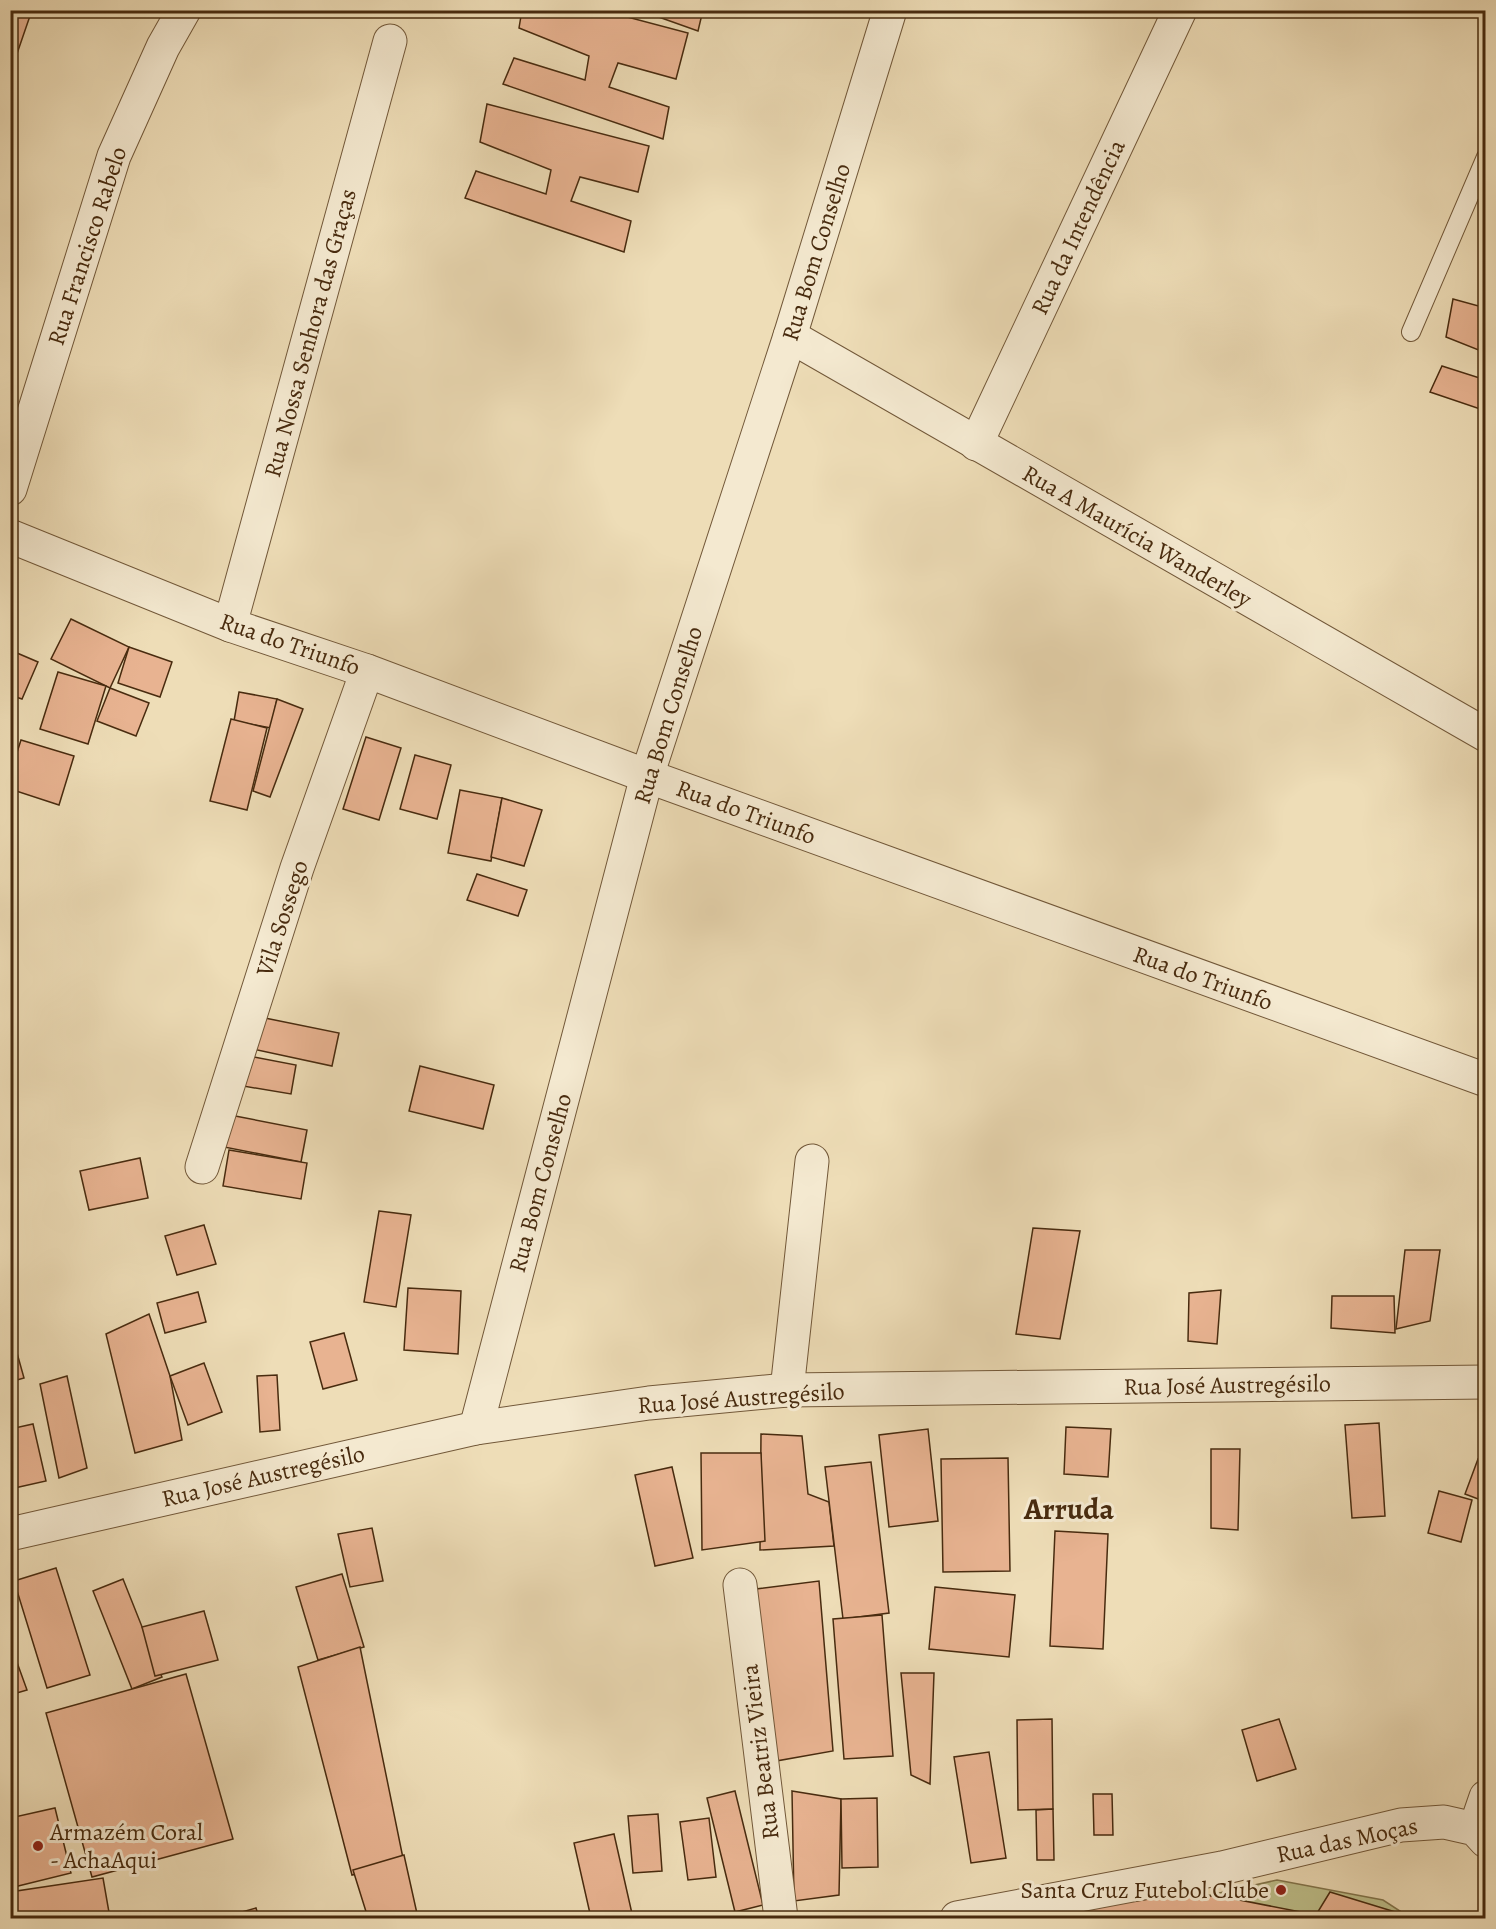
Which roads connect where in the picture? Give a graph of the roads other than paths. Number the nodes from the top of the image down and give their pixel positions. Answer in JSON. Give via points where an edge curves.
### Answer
{"nodes":[{"id":1,"x":184,"y":10,"type":"edge"},
{"id":2,"x":890,"y":10,"type":"edge"},
{"id":3,"x":1180,"y":10,"type":"edge"},
{"id":4,"x":390,"y":41,"type":"dead end"},
{"id":5,"x":1485,"y":157,"type":"edge"},
{"id":6,"x":1411,"y":332,"type":"dead end"},
{"id":7,"x":790,"y":336,"type":"junction"},
{"id":8,"x":976,"y":444,"type":"junction"},
{"id":9,"x":10,"y":489,"type":"edge"},
{"id":10,"x":10,"y":536,"type":"edge"},
{"id":11,"x":230,"y":624,"type":"junction"},
{"id":12,"x":368,"y":671,"type":"junction"},
{"id":13,"x":1485,"y":735,"type":"edge"},
{"id":14,"x":647,"y":776,"type":"junction"},
{"id":15,"x":1485,"y":1080,"type":"edge"},
{"id":16,"x":812,"y":1161,"type":"dead end"},
{"id":17,"x":202,"y":1167,"type":"dead end"},
{"id":18,"x":1485,"y":1382,"type":"edge"},
{"id":19,"x":787,"y":1390,"type":"junction"},
{"id":20,"x":476,"y":1428,"type":"junction"},
{"id":21,"x":10,"y":1534,"type":"edge"},
{"id":22,"x":740,"y":1585,"type":"dead end"},
{"id":23,"x":1485,"y":1797,"type":"edge"},
{"id":24,"x":1480,"y":1835,"type":"edge"},
{"id":25,"x":781,"y":1918,"type":"edge"},
{"id":26,"x":957,"y":1918,"type":"edge"}],
"edges":[{"from":1,"to":9,"type":"street","name":"Rua Francisco Rabelo","via":[[114,156]]},
{"from":2,"to":7,"type":"street","name":"Rua Bom Conselho"},
{"from":3,"to":8,"type":"street","name":"Rua da Intendência"},
{"from":4,"to":11,"type":"street","name":"Rua Nossa Senhora das Graças"},
{"from":5,"to":6,"type":"lane"},
{"from":7,"to":8,"type":"street","name":"Rua A Maurícia Wanderley"},
{"from":7,"to":14,"type":"street","name":"Rua Bom Conselho"},
{"from":8,"to":13,"type":"street","name":"Rua A Maurícia Wanderley"},
{"from":10,"to":11,"type":"street","name":"Rua do Triunfo"},
{"from":11,"to":12,"type":"street","name":"Rua do Triunfo"},
{"from":12,"to":14,"type":"street","name":"Rua do Triunfo"},
{"from":12,"to":17,"type":"street","name":"Vila Sossego","via":[[297,868]]},
{"from":14,"to":15,"type":"street","name":"Rua do Triunfo"},
{"from":14,"to":20,"type":"street","name":"Rua Bom Conselho"},
{"from":16,"to":19,"type":"street"},
{"from":18,"to":19,"type":"street","name":"Rua José Austregésilo"},
{"from":19,"to":20,"type":"street","name":"Rua José Austregésilo","via":[[649,1403]]},
{"from":20,"to":21,"type":"street","name":"Rua José Austregésilo"},
{"from":22,"to":25,"type":"street","name":"Rua Beatriz Vieira"},
{"from":23,"to":24,"type":"street"},
{"from":24,"to":26,"type":"street","name":"Rua das Moças","via":[[1444,1822],[1401,1825],[1222,1868]]}]}
